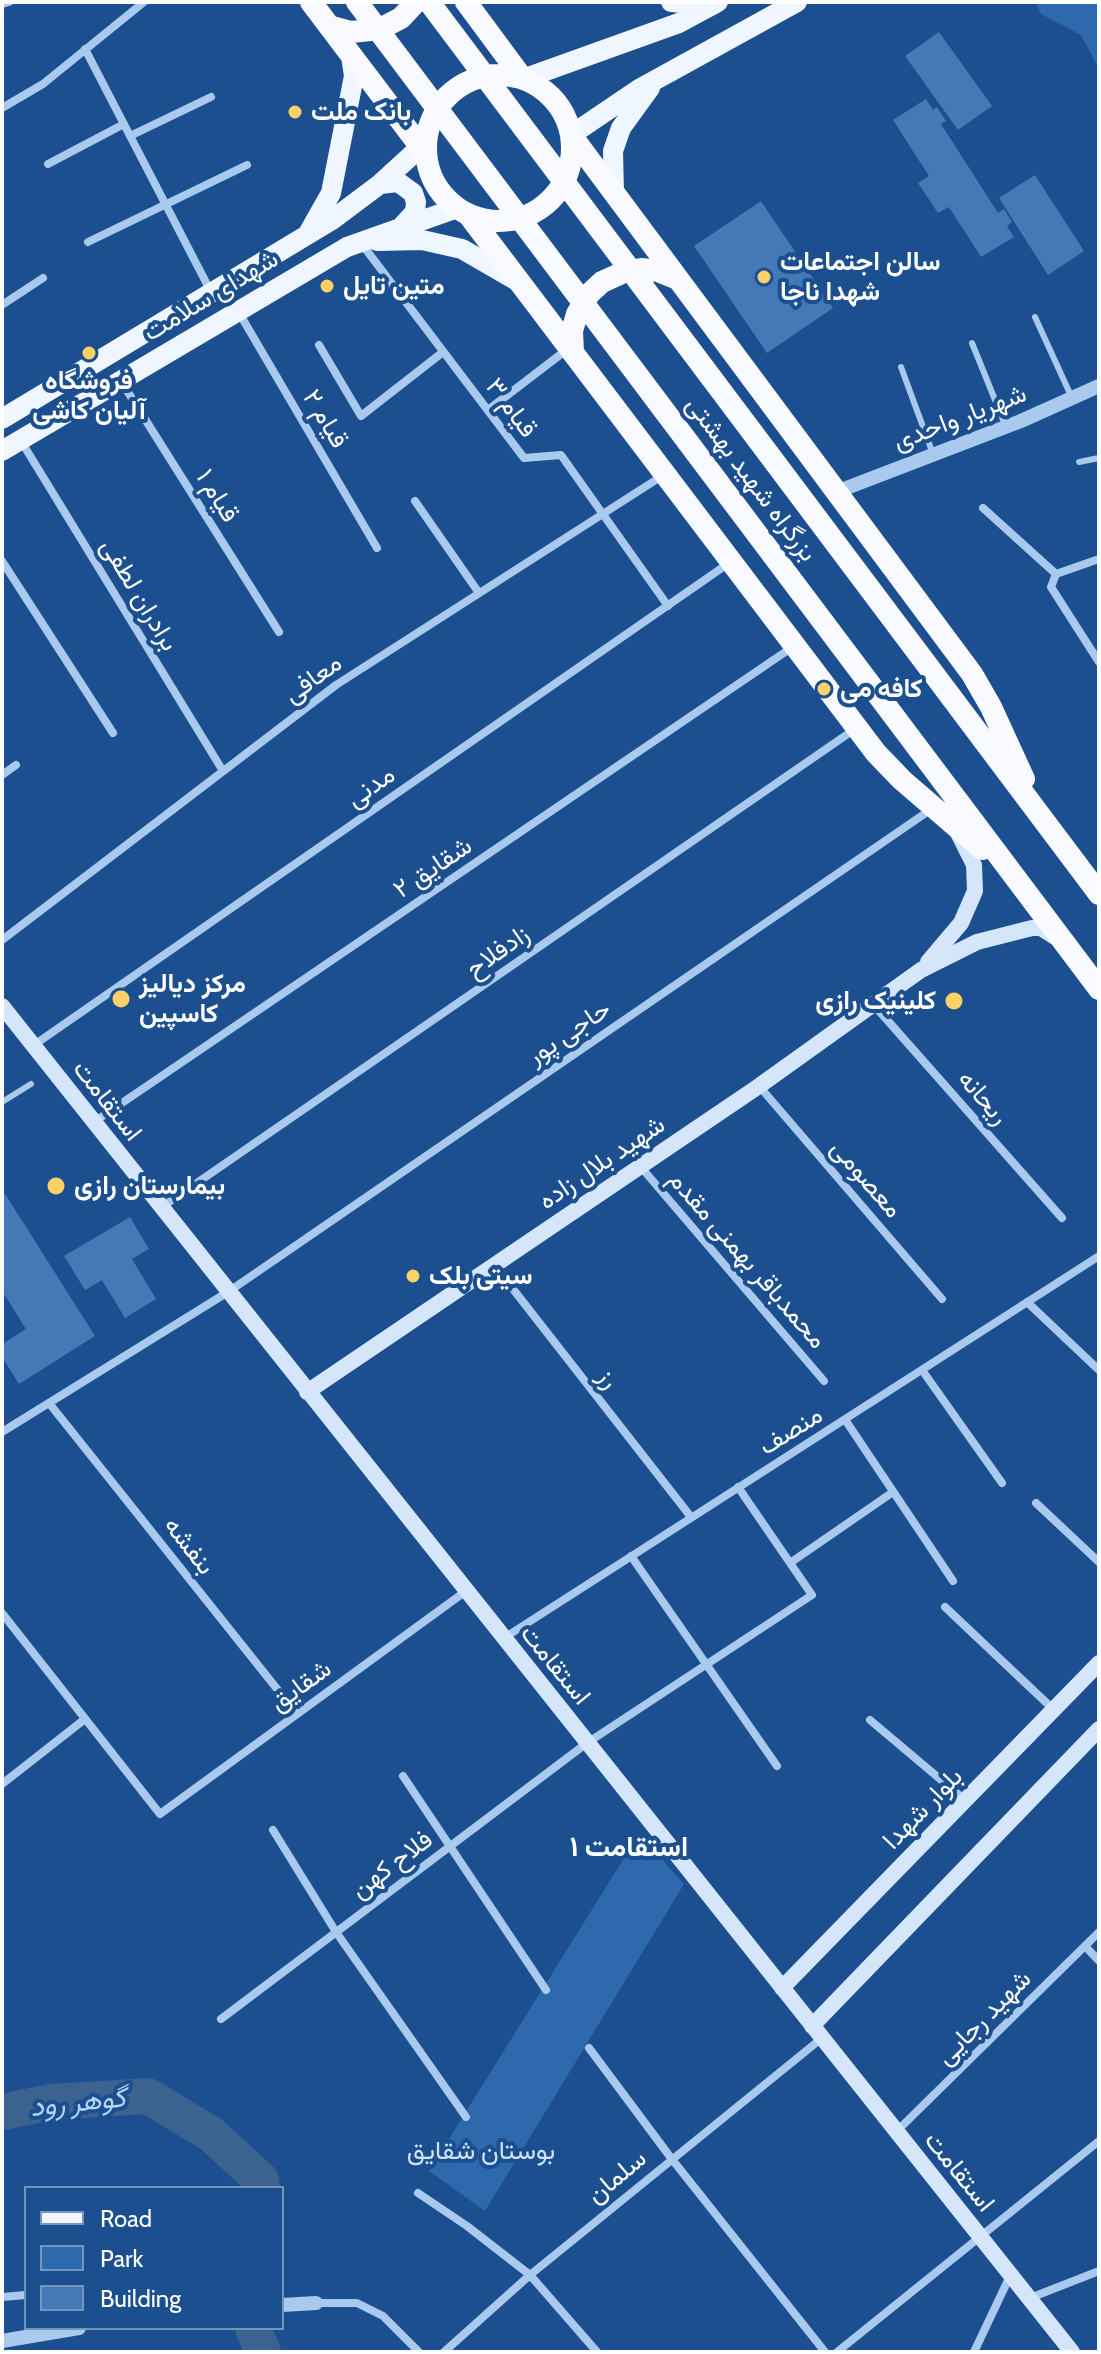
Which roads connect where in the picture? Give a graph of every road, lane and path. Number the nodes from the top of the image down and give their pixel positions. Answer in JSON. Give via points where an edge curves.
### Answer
{"nodes":[{"id":1,"x":9,"y":2,"type":"edge"},
{"id":2,"x":311,"y":2,"type":"edge"},
{"id":3,"x":357,"y":2,"type":"edge"},
{"id":4,"x":416,"y":2,"type":"edge"},
{"id":5,"x":429,"y":2,"type":"edge"},
{"id":6,"x":466,"y":2,"type":"edge"},
{"id":7,"x":671,"y":2,"type":"edge"},
{"id":8,"x":797,"y":2,"type":"edge"},
{"id":9,"x":140,"y":3,"type":"edge"},
{"id":10,"x":716,"y":3,"type":"edge"},
{"id":11,"x":2,"y":4,"type":"edge"},
{"id":12,"x":329,"y":26,"type":"junction"},
{"id":13,"x":85,"y":49,"type":"junction"},
{"id":14,"x":351,"y":56,"type":"junction"},
{"id":15,"x":523,"y":79,"type":"junction"},
{"id":16,"x":655,"y":81,"type":"junction"},
{"id":17,"x":211,"y":97,"type":"dead end"},
{"id":18,"x":2,"y":108,"type":"edge"},
{"id":19,"x":124,"y":124,"type":"junction"},
{"id":20,"x":571,"y":135,"type":"junction"},
{"id":21,"x":130,"y":136,"type":"junction"},
{"id":22,"x":426,"y":148,"type":"junction"},
{"id":23,"x":48,"y":164,"type":"dead end"},
{"id":24,"x":247,"y":165,"type":"dead end"},
{"id":25,"x":380,"y":184,"type":"junction"},
{"id":26,"x":614,"y":193,"type":"junction"},
{"id":27,"x":165,"y":205,"type":"junction"},
{"id":28,"x":462,"y":211,"type":"junction"},
{"id":29,"x":403,"y":225,"type":"junction"},
{"id":30,"x":307,"y":235,"type":"junction"},
{"id":31,"x":88,"y":242,"type":"dead end"},
{"id":32,"x":362,"y":242,"type":"junction"},
{"id":33,"x":43,"y":278,"type":"dead end"},
{"id":34,"x":678,"y":279,"type":"junction"},
{"id":35,"x":519,"y":282,"type":"junction"},
{"id":36,"x":211,"y":293,"type":"junction"},
{"id":37,"x":2,"y":305,"type":"edge"},
{"id":38,"x":237,"y":310,"type":"junction"},
{"id":39,"x":1035,"y":317,"type":"dead end"},
{"id":40,"x":972,"y":343,"type":"dead end"},
{"id":41,"x":319,"y":345,"type":"dead end"},
{"id":42,"x":571,"y":351,"type":"junction"},
{"id":43,"x":443,"y":352,"type":"junction"},
{"id":44,"x":901,"y":367,"type":"dead end"},
{"id":45,"x":121,"y":380,"type":"junction"},
{"id":46,"x":1099,"y":386,"type":"edge"},
{"id":47,"x":1072,"y":398,"type":"junction"},
{"id":48,"x":488,"y":410,"type":"junction"},
{"id":49,"x":2,"y":419,"type":"edge"},
{"id":50,"x":1006,"y":427,"type":"junction"},
{"id":51,"x":20,"y":440,"type":"junction"},
{"id":52,"x":2,"y":451,"type":"edge"},
{"id":53,"x":933,"y":454,"type":"junction"},
{"id":54,"x":1099,"y":458,"type":"edge"},
{"id":55,"x":1079,"y":462,"type":"dead end"},
{"id":56,"x":665,"y":474,"type":"junction"},
{"id":57,"x":836,"y":492,"type":"junction"},
{"id":58,"x":415,"y":501,"type":"dead end"},
{"id":59,"x":983,"y":508,"type":"dead end"},
{"id":60,"x":603,"y":513,"type":"junction"},
{"id":61,"x":377,"y":548,"type":"dead end"},
{"id":62,"x":1099,"y":559,"type":"edge"},
{"id":63,"x":2,"y":561,"type":"edge"},
{"id":64,"x":731,"y":562,"type":"junction"},
{"id":65,"x":1056,"y":574,"type":"junction"},
{"id":66,"x":479,"y":593,"type":"junction"},
{"id":67,"x":668,"y":606,"type":"junction"},
{"id":68,"x":279,"y":632,"type":"dead end"},
{"id":69,"x":795,"y":646,"type":"junction"},
{"id":70,"x":1099,"y":662,"type":"edge"},
{"id":71,"x":857,"y":728,"type":"junction"},
{"id":72,"x":113,"y":733,"type":"dead end"},
{"id":73,"x":16,"y":765,"type":"dead end"},
{"id":74,"x":223,"y":771,"type":"junction"},
{"id":75,"x":2,"y":775,"type":"edge"},
{"id":76,"x":934,"y":807,"type":"junction"},
{"id":77,"x":1041,"y":817,"type":"junction"},
{"id":78,"x":1017,"y":880,"type":"junction"},
{"id":79,"x":1099,"y":894,"type":"edge"},
{"id":80,"x":2,"y":940,"type":"edge"},
{"id":81,"x":1066,"y":946,"type":"junction"},
{"id":82,"x":921,"y":970,"type":"junction"},
{"id":83,"x":1099,"y":989,"type":"edge"},
{"id":84,"x":873,"y":1004,"type":"junction"},
{"id":85,"x":2,"y":1006,"type":"edge"},
{"id":86,"x":33,"y":1046,"type":"junction"},
{"id":87,"x":31,"y":1084,"type":"dead end"},
{"id":88,"x":759,"y":1086,"type":"junction"},
{"id":89,"x":2,"y":1102,"type":"edge"},
{"id":90,"x":94,"y":1122,"type":"junction"},
{"id":91,"x":640,"y":1166,"type":"junction"},
{"id":92,"x":161,"y":1208,"type":"junction"},
{"id":93,"x":1062,"y":1218,"type":"dead end"},
{"id":94,"x":1097,"y":1260,"type":"edge"},
{"id":95,"x":494,"y":1265,"type":"junction"},
{"id":96,"x":228,"y":1292,"type":"junction"},
{"id":97,"x":942,"y":1299,"type":"dead end"},
{"id":98,"x":1027,"y":1302,"type":"junction"},
{"id":99,"x":922,"y":1370,"type":"junction"},
{"id":100,"x":1099,"y":1370,"type":"edge"},
{"id":101,"x":824,"y":1381,"type":"dead end"},
{"id":102,"x":307,"y":1392,"type":"junction"},
{"id":103,"x":49,"y":1403,"type":"junction"},
{"id":104,"x":846,"y":1421,"type":"junction"},
{"id":105,"x":2,"y":1432,"type":"edge"},
{"id":106,"x":1002,"y":1483,"type":"dead end"},
{"id":107,"x":738,"y":1487,"type":"junction"},
{"id":108,"x":893,"y":1492,"type":"junction"},
{"id":109,"x":1036,"y":1503,"type":"dead end"},
{"id":110,"x":691,"y":1517,"type":"junction"},
{"id":111,"x":631,"y":1556,"type":"junction"},
{"id":112,"x":1099,"y":1562,"type":"edge"},
{"id":113,"x":790,"y":1563,"type":"junction"},
{"id":114,"x":953,"y":1581,"type":"dead end"},
{"id":115,"x":466,"y":1591,"type":"junction"},
{"id":116,"x":945,"y":1607,"type":"dead end"},
{"id":117,"x":2,"y":1613,"type":"edge"},
{"id":118,"x":503,"y":1638,"type":"junction"},
{"id":119,"x":1099,"y":1663,"type":"edge"},
{"id":120,"x":706,"y":1665,"type":"junction"},
{"id":121,"x":1053,"y":1710,"type":"junction"},
{"id":122,"x":297,"y":1714,"type":"junction"},
{"id":123,"x":85,"y":1719,"type":"junction"},
{"id":124,"x":870,"y":1720,"type":"dead end"},
{"id":125,"x":1099,"y":1729,"type":"edge"},
{"id":126,"x":587,"y":1743,"type":"junction"},
{"id":127,"x":777,"y":1766,"type":"dead end"},
{"id":128,"x":403,"y":1776,"type":"dead end"},
{"id":129,"x":2,"y":1784,"type":"edge"},
{"id":130,"x":966,"y":1800,"type":"junction"},
{"id":131,"x":273,"y":1830,"type":"dead end"},
{"id":132,"x":451,"y":1845,"type":"junction"},
{"id":133,"x":336,"y":1932,"type":"junction"},
{"id":134,"x":1099,"y":1932,"type":"edge"},
{"id":135,"x":1085,"y":1946,"type":"junction"},
{"id":136,"x":1099,"y":1961,"type":"edge"},
{"id":137,"x":782,"y":1988,"type":"junction"},
{"id":138,"x":546,"y":1990,"type":"dead end"},
{"id":139,"x":221,"y":2019,"type":"dead end"},
{"id":140,"x":817,"y":2032,"type":"junction"},
{"id":141,"x":589,"y":2048,"type":"dead end"},
{"id":142,"x":466,"y":2117,"type":"dead end"},
{"id":143,"x":896,"y":2132,"type":"junction"},
{"id":144,"x":1099,"y":2141,"type":"edge"},
{"id":145,"x":671,"y":2158,"type":"junction"},
{"id":146,"x":418,"y":2193,"type":"dead end"},
{"id":147,"x":981,"y":2238,"type":"junction"},
{"id":148,"x":1099,"y":2271,"type":"edge"},
{"id":149,"x":530,"y":2275,"type":"junction"},
{"id":150,"x":1011,"y":2275,"type":"junction"},
{"id":151,"x":24,"y":2295,"type":"edge"},
{"id":152,"x":2,"y":2297,"type":"edge"},
{"id":153,"x":1029,"y":2298,"type":"junction"},
{"id":154,"x":316,"y":2303,"type":"joint"},
{"id":155,"x":284,"y":2305,"type":"edge"},
{"id":156,"x":67,"y":2330,"type":"edge"},
{"id":157,"x":2,"y":2341,"type":"edge"},
{"id":158,"x":419,"y":2352,"type":"edge"},
{"id":159,"x":444,"y":2352,"type":"edge"},
{"id":160,"x":597,"y":2352,"type":"edge"},
{"id":161,"x":825,"y":2352,"type":"edge"},
{"id":162,"x":837,"y":2352,"type":"edge"},
{"id":163,"x":974,"y":2352,"type":"edge"},
{"id":164,"x":1072,"y":2352,"type":"edge"}],
"edges":[{"from":1,"to":11,"type":"street"},
{"from":2,"to":12,"type":"highway"},
{"from":3,"to":78,"type":"highway","name":"بزرگراه شهید بهشتی"},
{"from":4,"to":12,"type":"highway","via":[[380,29],[357,33]]},
{"from":5,"to":77,"type":"highway","name":"بزرگراه شهید بهشتی"},
{"from":6,"to":15,"type":"highway"},
{"from":7,"to":10,"type":"main road"},
{"from":8,"to":16,"type":"main road"},
{"from":9,"to":13,"type":"street"},
{"from":10,"to":15,"type":"main road","via":[[679,23]]},
{"from":12,"to":14,"type":"highway"},
{"from":13,"to":18,"type":"street","via":[[43,84]]},
{"from":13,"to":19,"type":"street"},
{"from":14,"to":22,"type":"highway"},
{"from":14,"to":30,"type":"main road","via":[[354,76],[331,193]]},
{"from":15,"to":20,"type":"highway","via":[[555,101]]},
{"from":15,"to":22,"type":"highway","via":[[486,76],[456,88],[435,111]]},
{"from":16,"to":20,"type":"main road"},
{"from":16,"to":26,"type":"main road","via":[[621,128],[613,151]]},
{"from":17,"to":21,"type":"street"},
{"from":19,"to":21,"type":"street"},
{"from":19,"to":23,"type":"street"},
{"from":20,"to":26,"type":"highway"},
{"from":20,"to":28,"type":"highway","via":[[568,173],[541,208],[505,221]]},
{"from":21,"to":27,"type":"street"},
{"from":22,"to":25,"type":"main road","name":"شهدای سلامت"},
{"from":22,"to":28,"type":"highway","via":[[436,185]]},
{"from":24,"to":27,"type":"street"},
{"from":25,"to":29,"type":"main road","via":[[398,182],[413,193],[415,212]]},
{"from":25,"to":30,"type":"main road","name":"شهدای سلامت"},
{"from":26,"to":34,"type":"highway"},
{"from":27,"to":31,"type":"street"},
{"from":27,"to":36,"type":"street"},
{"from":28,"to":29,"type":"main road","name":"شهدای سلامت"},
{"from":28,"to":35,"type":"highway"},
{"from":29,"to":32,"type":"main road","name":"شهدای سلامت"},
{"from":30,"to":36,"type":"main road","name":"شهدای سلامت"},
{"from":32,"to":35,"type":"main road","via":[[422,240],[462,249]]},
{"from":32,"to":38,"type":"main road","name":"شهدای سلامت"},
{"from":32,"to":43,"type":"street","name":"قیام ۳"},
{"from":33,"to":37,"type":"street"},
{"from":34,"to":42,"type":"highway","via":[[641,269],[602,282],[577,314]]},
{"from":34,"to":57,"type":"highway"},
{"from":35,"to":42,"type":"highway"},
{"from":36,"to":49,"type":"main road","name":"شهدای سلامت"},
{"from":38,"to":45,"type":"main road","name":"شهدای سلامت"},
{"from":38,"to":61,"type":"street","name":"قیام ۲"},
{"from":39,"to":47,"type":"lane"},
{"from":40,"to":50,"type":"lane"},
{"from":41,"to":43,"type":"street","via":[[361,416]]},
{"from":42,"to":48,"type":"street"},
{"from":42,"to":56,"type":"highway"},
{"from":43,"to":48,"type":"street","name":"قیام ۳"},
{"from":44,"to":53,"type":"lane"},
{"from":45,"to":51,"type":"main road","name":"شهدای سلامت"},
{"from":45,"to":68,"type":"street","name":"قیام ۱"},
{"from":46,"to":47,"type":"street","name":"شهریار واحدی"},
{"from":47,"to":50,"type":"street","name":"شهریار واحدی"},
{"from":48,"to":60,"type":"street","name":"قیام ۳","via":[[524,458],[561,455]]},
{"from":50,"to":53,"type":"street","name":"شهریار واحدی"},
{"from":51,"to":52,"type":"main road","name":"شهدای سلامت"},
{"from":51,"to":74,"type":"street","name":"برادران لطفی"},
{"from":53,"to":57,"type":"street","name":"شهریار واحدی"},
{"from":54,"to":55,"type":"lane"},
{"from":56,"to":60,"type":"street","name":"معافی"},
{"from":56,"to":64,"type":"highway"},
{"from":57,"to":77,"type":"highway","via":[[981,688]]},
{"from":58,"to":66,"type":"street"},
{"from":59,"to":65,"type":"street"},
{"from":60,"to":66,"type":"street","name":"معافی"},
{"from":60,"to":67,"type":"street","name":"قیام ۳"},
{"from":62,"to":65,"type":"street"},
{"from":63,"to":72,"type":"street"},
{"from":64,"to":67,"type":"street","name":"مدنی"},
{"from":64,"to":69,"type":"highway"},
{"from":65,"to":70,"type":"street","via":[[1051,587]]},
{"from":66,"to":74,"type":"street","name":"معافی","via":[[336,685]]},
{"from":67,"to":86,"type":"street","name":"مدنی"},
{"from":69,"to":71,"type":"highway"},
{"from":69,"to":90,"type":"street","name":"شقایق ۲"},
{"from":71,"to":76,"type":"highway","via":[[889,767]]},
{"from":71,"to":92,"type":"street","name":"زادفلاح"},
{"from":73,"to":75,"type":"street"},
{"from":74,"to":80,"type":"street","name":"معافی"},
{"from":76,"to":78,"type":"highway"},
{"from":76,"to":82,"type":"main road","name":"شهید بلال زاده","via":[[963,841],[974,865],[975,891],[961,923]]},
{"from":76,"to":96,"type":"street","name":"حاجی پور"},
{"from":77,"to":79,"type":"highway","name":"بزرگراه شهید بهشتی"},
{"from":78,"to":81,"type":"highway","name":"بزرگراه شهید بهشتی"},
{"from":81,"to":82,"type":"main road","name":"شهید بلال زاده","via":[[1041,928],[1032,928],[977,942]]},
{"from":81,"to":83,"type":"highway","name":"بزرگراه شهید بهشتی"},
{"from":82,"to":84,"type":"main road","name":"شهید بلال زاده"},
{"from":84,"to":88,"type":"main road","name":"شهید بلال زاده"},
{"from":84,"to":93,"type":"street","name":"ریحانه"},
{"from":85,"to":86,"type":"main road","name":"استقامت"},
{"from":86,"to":90,"type":"main road","name":"استقامت"},
{"from":87,"to":89,"type":"lane"},
{"from":88,"to":91,"type":"main road","name":"شهید بلال زاده"},
{"from":88,"to":97,"type":"street","name":"معصومی"},
{"from":90,"to":92,"type":"main road","name":"استقامت"},
{"from":91,"to":95,"type":"main road","name":"شهید بلال زاده"},
{"from":91,"to":101,"type":"street","name":"محمدباقر بهمنی مقدم"},
{"from":92,"to":96,"type":"main road","name":"استقامت"},
{"from":94,"to":98,"type":"street","name":"منصف"},
{"from":95,"to":102,"type":"main road","name":"شهید بلال زاده"},
{"from":95,"to":110,"type":"street","name":"رز"},
{"from":96,"to":102,"type":"main road","name":"استقامت"},
{"from":96,"to":103,"type":"street"},
{"from":98,"to":99,"type":"street","name":"منصف"},
{"from":98,"to":100,"type":"street"},
{"from":99,"to":104,"type":"street","name":"منصف"},
{"from":99,"to":106,"type":"street"},
{"from":102,"to":115,"type":"main road","name":"استقامت"},
{"from":103,"to":105,"type":"street"},
{"from":103,"to":122,"type":"street","name":"بنفشه"},
{"from":104,"to":107,"type":"street","name":"منصف"},
{"from":104,"to":108,"type":"street"},
{"from":107,"to":110,"type":"street","name":"منصف"},
{"from":107,"to":113,"type":"street"},
{"from":108,"to":113,"type":"street"},
{"from":108,"to":114,"type":"street"},
{"from":109,"to":112,"type":"street"},
{"from":110,"to":111,"type":"street","name":"منصف"},
{"from":111,"to":118,"type":"street","name":"منصف"},
{"from":111,"to":120,"type":"street"},
{"from":113,"to":120,"type":"street","name":"فلاح کهن","via":[[812,1595]]},
{"from":115,"to":118,"type":"main road","name":"استقامت"},
{"from":115,"to":122,"type":"street","name":"شقایق"},
{"from":116,"to":121,"type":"street"},
{"from":117,"to":123,"type":"street"},
{"from":118,"to":126,"type":"main road","name":"استقامت"},
{"from":119,"to":121,"type":"main road","name":"بلوار شهدا"},
{"from":120,"to":126,"type":"street","name":"فلاح کهن"},
{"from":120,"to":127,"type":"street"},
{"from":121,"to":130,"type":"main road","name":"بلوار شهدا"},
{"from":122,"to":123,"type":"street","name":"شقایق","via":[[160,1814]]},
{"from":123,"to":129,"type":"street"},
{"from":124,"to":130,"type":"street"},
{"from":125,"to":140,"type":"main road"},
{"from":126,"to":132,"type":"street","name":"فلاح کهن"},
{"from":126,"to":137,"type":"main road","name":"استقامت"},
{"from":128,"to":132,"type":"street"},
{"from":130,"to":137,"type":"main road","name":"بلوار شهدا"},
{"from":131,"to":133,"type":"street"},
{"from":132,"to":133,"type":"street","name":"فلاح کهن"},
{"from":132,"to":138,"type":"street"},
{"from":133,"to":139,"type":"street","name":"فلاح کهن"},
{"from":133,"to":142,"type":"street"},
{"from":134,"to":135,"type":"street","name":"شهید رجایی"},
{"from":135,"to":136,"type":"street"},
{"from":135,"to":143,"type":"street","name":"شهید رجایی"},
{"from":137,"to":140,"type":"main road","name":"استقامت"},
{"from":140,"to":143,"type":"main road","name":"استقامت"},
{"from":140,"to":145,"type":"street","name":"سلمان"},
{"from":141,"to":145,"type":"street"},
{"from":143,"to":147,"type":"main road","name":"استقامت"},
{"from":144,"to":147,"type":"street"},
{"from":145,"to":149,"type":"street","name":"سلمان"},
{"from":145,"to":161,"type":"street"},
{"from":146,"to":149,"type":"street"},
{"from":147,"to":150,"type":"main road","name":"استقامت"},
{"from":147,"to":162,"type":"street"},
{"from":148,"to":153,"type":"street"},
{"from":149,"to":159,"type":"street","name":"سلمان"},
{"from":149,"to":160,"type":"street"},
{"from":150,"to":153,"type":"main road","name":"استقامت"},
{"from":150,"to":163,"type":"street"},
{"from":151,"to":152,"type":"street"},
{"from":153,"to":164,"type":"main road","name":"استقامت"},
{"from":154,"to":155,"type":"street"},
{"from":154,"to":158,"type":"street","via":[[357,2303],[383,2316]]},
{"from":156,"to":157,"type":"street"}]}
